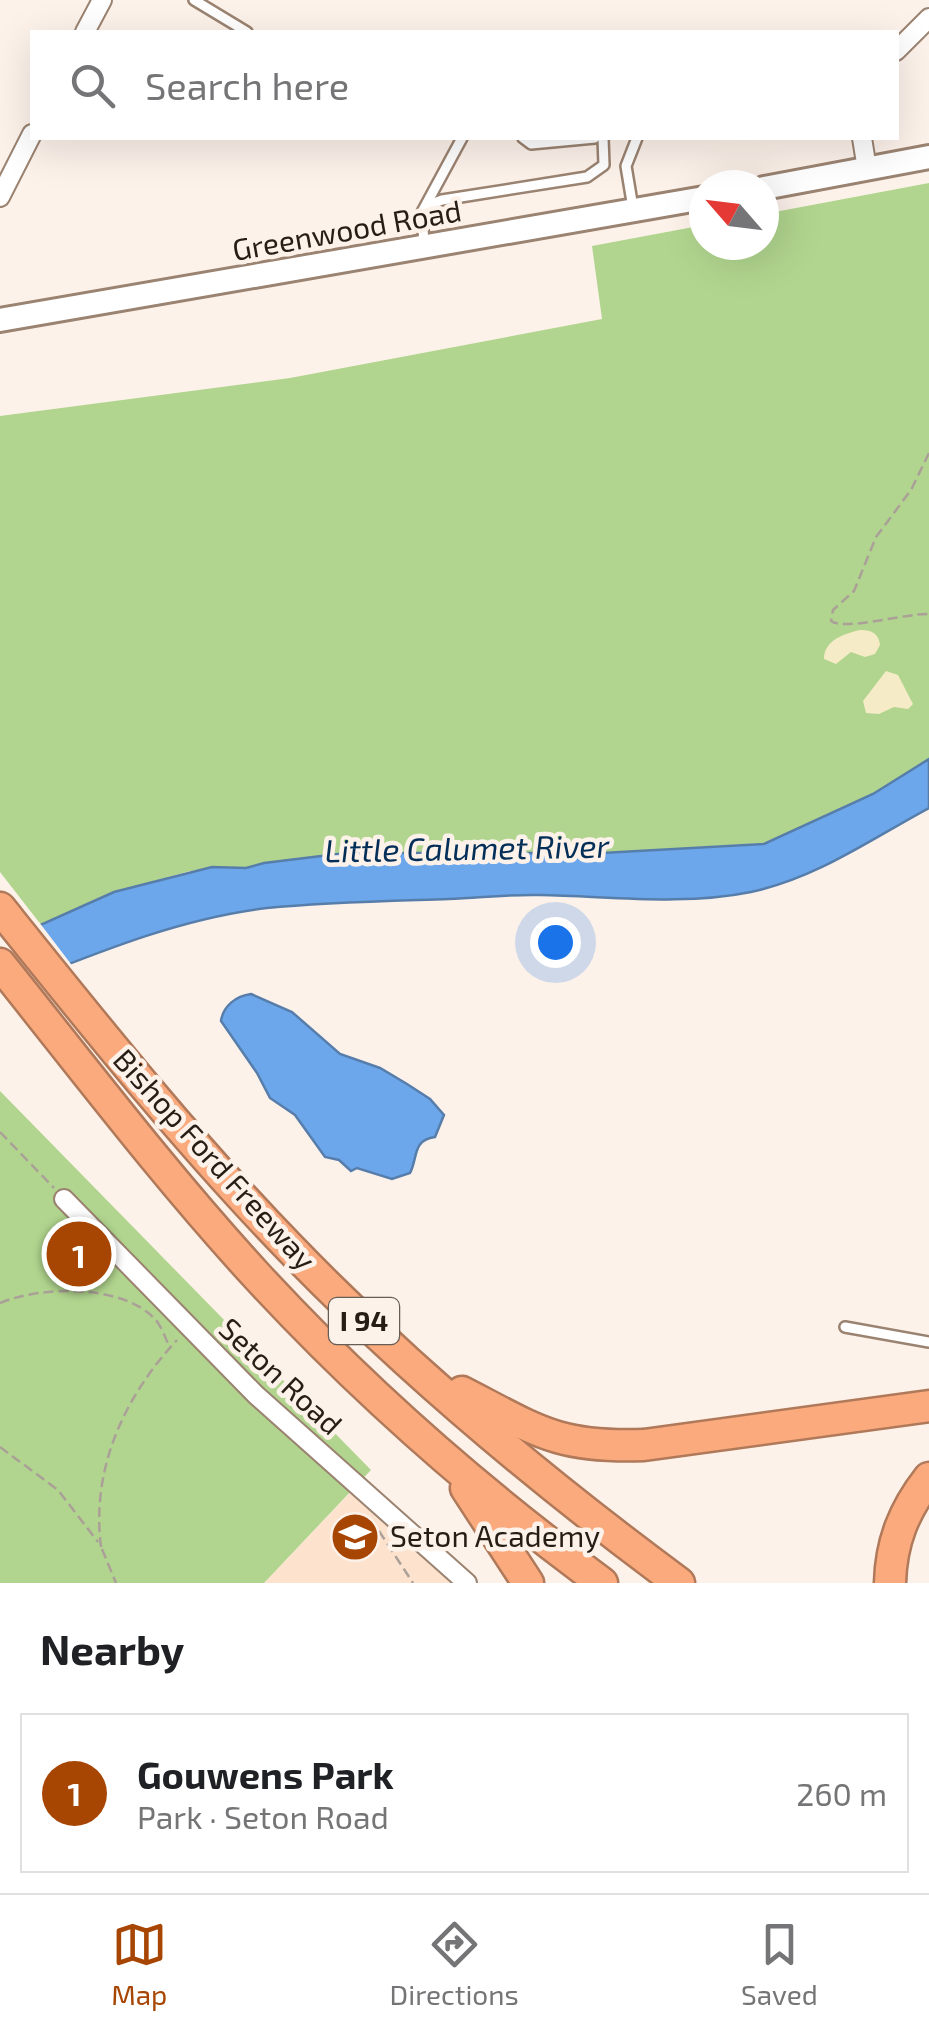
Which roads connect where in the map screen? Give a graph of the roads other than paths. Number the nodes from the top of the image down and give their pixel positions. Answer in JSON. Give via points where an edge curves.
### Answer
{"nodes":[{"id":1,"x":102,"y":0,"type":"edge"},
{"id":2,"x":194,"y":0,"type":"edge"},
{"id":3,"x":929,"y":18,"type":"edge"},
{"id":4,"x":86,"y":30,"type":"edge"},
{"id":5,"x":244,"y":30,"type":"edge"},
{"id":6,"x":899,"y":49,"type":"edge"},
{"id":7,"x":30,"y":138,"type":"edge"},
{"id":8,"x":461,"y":140,"type":"edge"},
{"id":9,"x":526,"y":140,"type":"edge"},
{"id":10,"x":574,"y":140,"type":"edge"},
{"id":11,"x":603,"y":140,"type":"edge"},
{"id":12,"x":636,"y":140,"type":"edge"},
{"id":13,"x":862,"y":140,"type":"edge"},
{"id":14,"x":929,"y":157,"type":"edge"},
{"id":15,"x":867,"y":169,"type":"junction"},
{"id":16,"x":779,"y":185,"type":"edge"},
{"id":17,"x":0,"y":198,"type":"edge"},
{"id":18,"x":689,"y":201,"type":"edge"},
{"id":19,"x":426,"y":206,"type":"junction"},
{"id":20,"x":634,"y":211,"type":"junction"},
{"id":21,"x":425,"y":248,"type":"junction"},
{"id":22,"x":0,"y":320,"type":"edge"},
{"id":23,"x":0,"y":908,"type":"edge"},
{"id":24,"x":0,"y":964,"type":"edge"},
{"id":25,"x":64,"y":1199,"type":"road end"},
{"id":26,"x":845,"y":1328,"type":"dead end"},
{"id":27,"x":929,"y":1342,"type":"edge"},
{"id":28,"x":413,"y":1367,"type":"junction"},
{"id":29,"x":929,"y":1406,"type":"edge"},
{"id":30,"x":451,"y":1464,"type":"junction"},
{"id":31,"x":929,"y":1478,"type":"edge"},
{"id":32,"x":468,"y":1583,"type":"edge"},
{"id":33,"x":528,"y":1583,"type":"edge"},
{"id":34,"x":602,"y":1583,"type":"edge"},
{"id":35,"x":679,"y":1583,"type":"edge"},
{"id":36,"x":890,"y":1583,"type":"edge"}],
"edges":[{"from":1,"to":4,"type":"street"},
{"from":2,"to":5,"type":"lane"},
{"from":3,"to":6,"type":"street"},
{"from":7,"to":17,"type":"street"},
{"from":8,"to":19,"type":"lane"},
{"from":9,"to":10,"type":"lane"},
{"from":11,"to":19,"type":"lane","via":[[604,165],[588,176]]},
{"from":12,"to":20,"type":"lane","via":[[626,166]]},
{"from":13,"to":15,"type":"street"},
{"from":14,"to":15,"type":"street"},
{"from":15,"to":16,"type":"street"},
{"from":18,"to":20,"type":"street","name":"Greenwood Road"},
{"from":19,"to":21,"type":"lane"},
{"from":20,"to":21,"type":"street","name":"Greenwood Road"},
{"from":21,"to":22,"type":"street","name":"Greenwood Road"},
{"from":23,"to":28,"type":"highway","name":"Bishop Ford Freeway","number":"I 94","via":[[231,1185]]},
{"from":24,"to":30,"type":"highway","name":"Bishop Ford Freeway","number":"I 94","via":[[257,1276]]},
{"from":25,"to":32,"type":"street","name":"Seton Road","via":[[270,1407]]},
{"from":26,"to":27,"type":"lane"},
{"from":28,"to":29,"type":"highway","via":[[531,1430],[605,1446]]},
{"from":28,"to":35,"type":"highway","name":"Bishop Ford Freeway","number":"I 94","via":[[516,1458]]},
{"from":30,"to":33,"type":"highway"},
{"from":30,"to":34,"type":"highway","name":"Bishop Ford Freeway","number":"I 94"},
{"from":31,"to":36,"type":"highway","via":[[902,1520]]}]}
